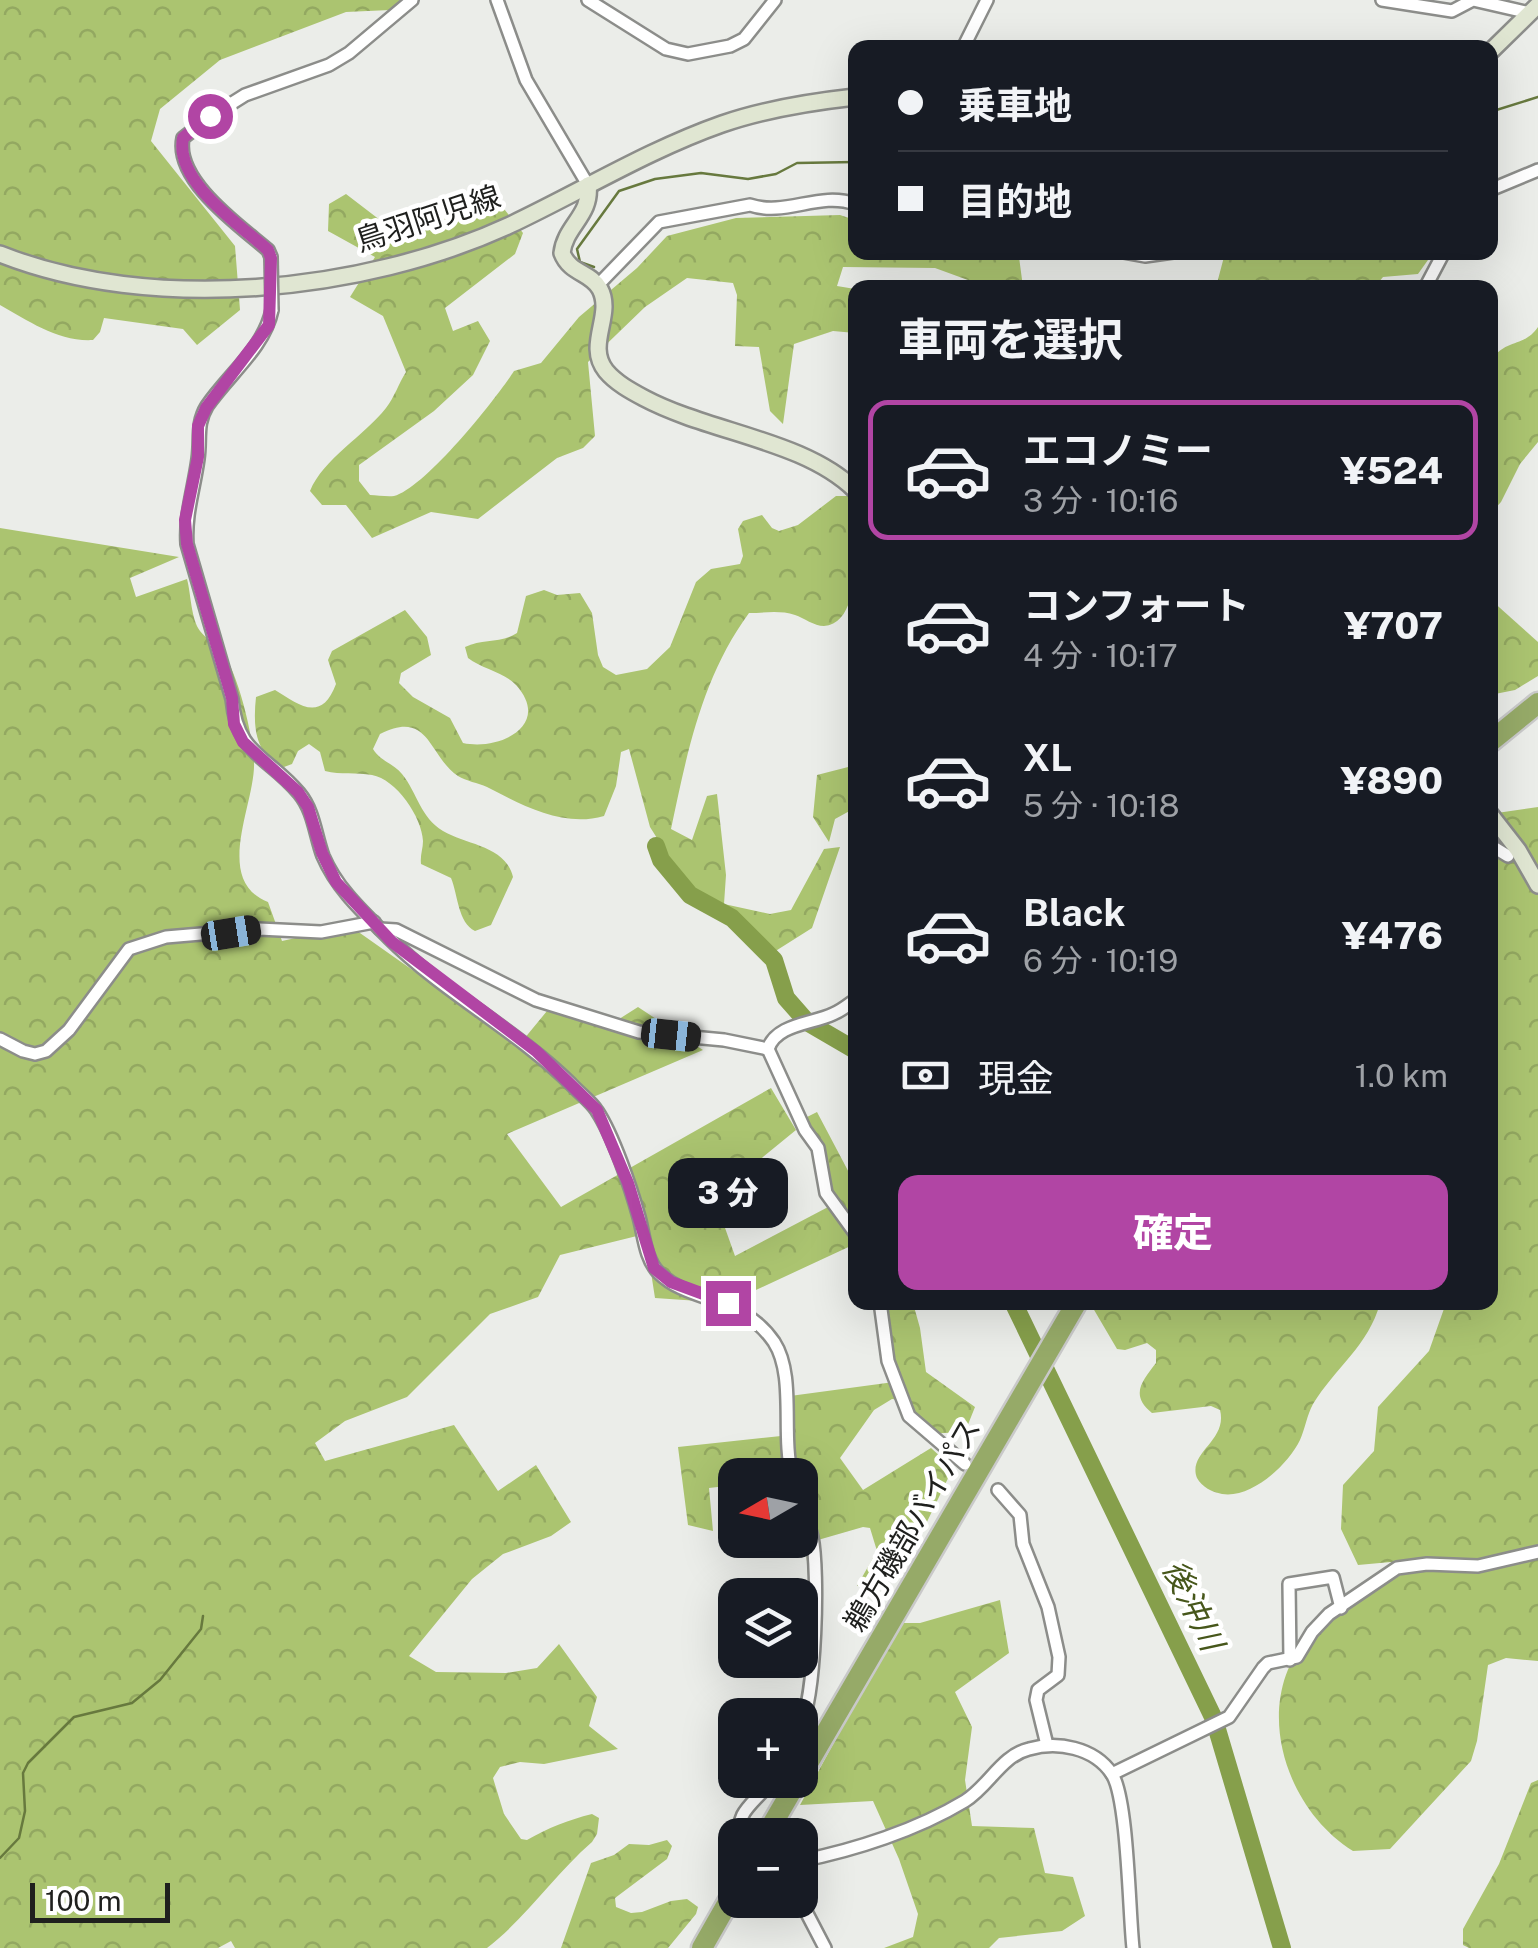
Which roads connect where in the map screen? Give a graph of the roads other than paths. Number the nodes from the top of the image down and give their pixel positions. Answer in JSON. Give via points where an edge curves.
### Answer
{"nodes":[{"id":1,"x":412,"y":0,"type":"edge"},
{"id":2,"x":497,"y":0,"type":"edge"},
{"id":3,"x":588,"y":0,"type":"edge"},
{"id":4,"x":775,"y":0,"type":"edge"},
{"id":5,"x":987,"y":0,"type":"edge"},
{"id":6,"x":1382,"y":0,"type":"edge"},
{"id":7,"x":1534,"y":9,"type":"edge"},
{"id":8,"x":967,"y":40,"type":"edge"},
{"id":9,"x":1498,"y":44,"type":"edge"},
{"id":10,"x":848,"y":97,"type":"edge"},
{"id":11,"x":1538,"y":170,"type":"edge"},
{"id":12,"x":588,"y":184,"type":"junction"},
{"id":13,"x":1498,"y":187,"type":"edge"},
{"id":14,"x":848,"y":202,"type":"edge"},
{"id":15,"x":0,"y":254,"type":"edge"},
{"id":16,"x":598,"y":286,"type":"junction"},
{"id":17,"x":848,"y":484,"type":"edge"},
{"id":18,"x":1538,"y":703,"type":"edge"},
{"id":19,"x":1498,"y":736,"type":"edge"},
{"id":20,"x":1498,"y":824,"type":"edge"},
{"id":21,"x":1498,"y":849,"type":"edge"},
{"id":22,"x":1508,"y":856,"type":"dead end"},
{"id":23,"x":1538,"y":885,"type":"edge"},
{"id":24,"x":377,"y":926,"type":"junction"},
{"id":25,"x":848,"y":1005,"type":"edge"},
{"id":26,"x":0,"y":1039,"type":"edge"},
{"id":27,"x":768,"y":1049,"type":"junction"},
{"id":28,"x":848,"y":1223,"type":"edge"},
{"id":29,"x":881,"y":1310,"type":"edge"},
{"id":30,"x":1072,"y":1310,"type":"edge"},
{"id":31,"x":789,"y":1458,"type":"edge"},
{"id":32,"x":965,"y":1464,"type":"dead end"},
{"id":33,"x":998,"y":1490,"type":"dead end"},
{"id":34,"x":1538,"y":1552,"type":"edge"},
{"id":35,"x":813,"y":1558,"type":"edge"},
{"id":36,"x":1340,"y":1608,"type":"junction"},
{"id":37,"x":1290,"y":1660,"type":"junction"},
{"id":38,"x":808,"y":1698,"type":"edge"},
{"id":39,"x":1048,"y":1746,"type":"junction"},
{"id":40,"x":818,"y":1747,"type":"edge"},
{"id":41,"x":1112,"y":1774,"type":"junction"},
{"id":42,"x":759,"y":1798,"type":"edge"},
{"id":43,"x":739,"y":1818,"type":"edge"},
{"id":44,"x":818,"y":1856,"type":"edge"},
{"id":45,"x":719,"y":1918,"type":"edge"},
{"id":46,"x":809,"y":1918,"type":"edge"},
{"id":47,"x":702,"y":1948,"type":"edge"},
{"id":48,"x":825,"y":1948,"type":"edge"},
{"id":49,"x":1132,"y":1948,"type":"edge"}],
"edges":[{"from":1,"to":24,"type":"street","bridge":true,"via":[[328,65],[245,95],[210,116],[183,138],[181,155],[215,204],[268,250],[272,310],[261,339],[198,426],[187,544],[234,724],[243,742],[298,792],[336,882]]},
{"from":2,"to":12,"type":"street","via":[[526,80]]},
{"from":3,"to":4,"type":"street","via":[[666,49],[688,54],[744,39]]},
{"from":5,"to":8,"type":"street"},
{"from":6,"to":7,"type":"street","via":[[1452,10],[1473,0]]},
{"from":7,"to":9,"type":"main road"},
{"from":10,"to":12,"type":"main road","name":"鳥羽阿児線","via":[[724,123]]},
{"from":11,"to":13,"type":"street"},
{"from":12,"to":15,"type":"main road","name":"鳥羽阿児線","via":[[462,244],[334,277],[264,286],[140,287],[65,276]]},
{"from":12,"to":16,"type":"main road","via":[[586,209],[562,254],[569,267]]},
{"from":14,"to":16,"type":"street","via":[[831,198],[764,210],[750,205],[659,222]]},
{"from":16,"to":17,"type":"main road","via":[[604,302],[600,360],[617,380],[672,412],[794,451]]},
{"from":18,"to":19,"type":"highway"},
{"from":20,"to":23,"type":"main road"},
{"from":21,"to":22,"type":"street"},
{"from":24,"to":26,"type":"street","via":[[166,937],[129,950],[46,1051],[24,1052]]},
{"from":24,"to":27,"type":"street","via":[[536,1000],[639,1032]]},
{"from":24,"to":31,"type":"street","via":[[536,1051],[597,1110],[661,1275],[728,1303],[774,1342],[784,1364]]},
{"from":25,"to":27,"type":"street","via":[[779,1034]]},
{"from":27,"to":28,"type":"street","via":[[818,1148],[826,1193]]},
{"from":29,"to":32,"type":"street","via":[[888,1361],[909,1416]]},
{"from":30,"to":40,"type":"highway","name":"鵜方磯部バイパス"},
{"from":33,"to":39,"type":"street","via":[[1020,1515],[1060,1657],[1058,1675],[1038,1690],[1036,1700]]},
{"from":34,"to":36,"type":"street","via":[[1478,1566],[1397,1568]]},
{"from":35,"to":38,"type":"street"},
{"from":36,"to":37,"type":"street"},
{"from":36,"to":37,"type":"street","via":[[1333,1577],[1289,1584]]},
{"from":37,"to":41,"type":"street","via":[[1262,1668],[1229,1718]]},
{"from":39,"to":41,"type":"street","via":[[1084,1752]]},
{"from":39,"to":44,"type":"street","via":[[1017,1752],[981,1790],[940,1813]]},
{"from":41,"to":49,"type":"street","via":[[1126,1846]]},
{"from":42,"to":43,"type":"street"},
{"from":45,"to":47,"type":"highway"},
{"from":46,"to":48,"type":"street"}]}
